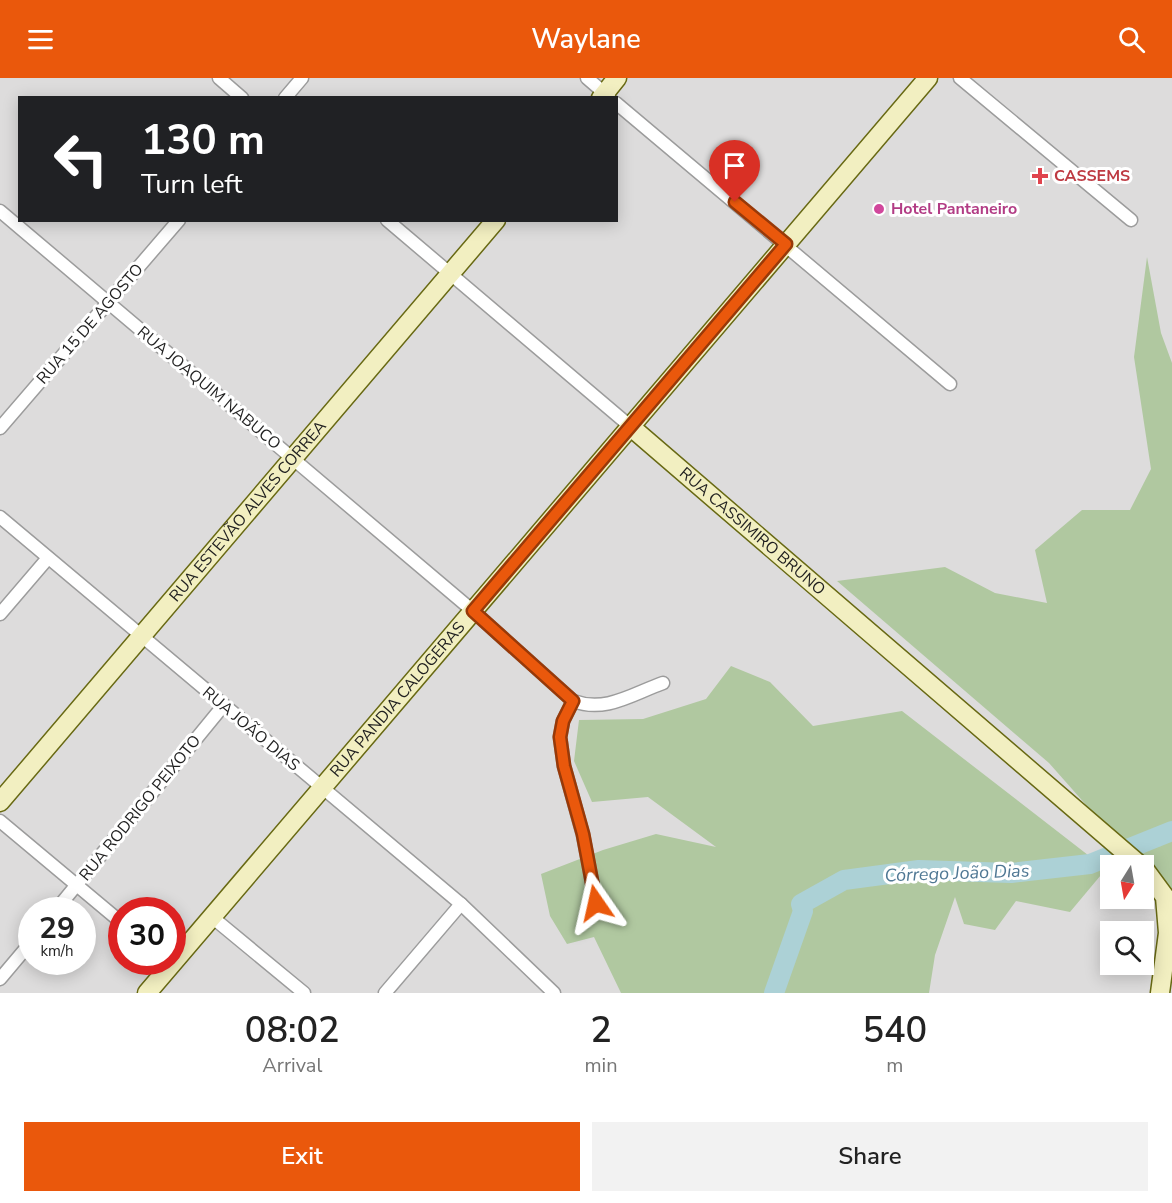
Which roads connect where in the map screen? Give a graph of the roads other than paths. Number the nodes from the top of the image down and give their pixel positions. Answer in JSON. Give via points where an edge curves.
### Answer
{"nodes":[{"id":1,"x":219,"y":78,"type":"edge"},
{"id":2,"x":302,"y":78,"type":"edge"},
{"id":3,"x":587,"y":78,"type":"edge"},
{"id":4,"x":617,"y":78,"type":"edge"},
{"id":5,"x":928,"y":78,"type":"edge"},
{"id":6,"x":960,"y":78,"type":"edge"},
{"id":7,"x":240,"y":96,"type":"edge"},
{"id":8,"x":287,"y":96,"type":"edge"},
{"id":9,"x":606,"y":96,"type":"edge"},
{"id":10,"x":609,"y":96,"type":"edge"},
{"id":11,"x":618,"y":106,"type":"edge"},
{"id":12,"x":0,"y":211,"type":"edge"},
{"id":13,"x":1131,"y":220,"type":"dead end"},
{"id":14,"x":177,"y":222,"type":"edge"},
{"id":15,"x":389,"y":222,"type":"edge"},
{"id":16,"x":494,"y":222,"type":"edge"},
{"id":17,"x":786,"y":244,"type":"junction"},
{"id":18,"x":450,"y":274,"type":"junction"},
{"id":19,"x":108,"y":303,"type":"junction"},
{"id":20,"x":950,"y":384,"type":"dead end"},
{"id":21,"x":631,"y":427,"type":"junction"},
{"id":22,"x":0,"y":428,"type":"edge"},
{"id":23,"x":293,"y":459,"type":"junction"},
{"id":24,"x":0,"y":517,"type":"edge"},
{"id":25,"x":48,"y":558,"type":"junction"},
{"id":26,"x":473,"y":611,"type":"junction"},
{"id":27,"x":0,"y":614,"type":"edge"},
{"id":28,"x":140,"y":637,"type":"junction"},
{"id":29,"x":663,"y":683,"type":"dead end"},
{"id":30,"x":573,"y":701,"type":"junction"},
{"id":31,"x":223,"y":706,"type":"junction"},
{"id":32,"x":322,"y":788,"type":"junction"},
{"id":33,"x":0,"y":802,"type":"edge"},
{"id":34,"x":0,"y":821,"type":"edge"},
{"id":35,"x":1131,"y":855,"type":"edge"},
{"id":36,"x":1154,"y":881,"type":"edge"},
{"id":37,"x":77,"y":886,"type":"junction"},
{"id":38,"x":67,"y":897,"type":"edge"},
{"id":39,"x":596,"y":903,"type":"dead end"},
{"id":40,"x":460,"y":904,"type":"junction"},
{"id":41,"x":108,"y":911,"type":"edge"},
{"id":42,"x":212,"y":917,"type":"junction"},
{"id":43,"x":186,"y":945,"type":"edge"},
{"id":44,"x":18,"y":958,"type":"edge"},
{"id":45,"x":160,"y":975,"type":"edge"},
{"id":46,"x":0,"y":979,"type":"edge"},
{"id":47,"x":147,"y":993,"type":"edge"},
{"id":48,"x":304,"y":993,"type":"edge"},
{"id":49,"x":385,"y":993,"type":"edge"},
{"id":50,"x":554,"y":993,"type":"edge"},
{"id":51,"x":1160,"y":993,"type":"edge"}],
"edges":[{"from":1,"to":7,"type":"street"},
{"from":2,"to":8,"type":"street"},
{"from":3,"to":9,"type":"street"},
{"from":4,"to":10,"type":"main road"},
{"from":5,"to":17,"type":"main road","name":"RUA PANDIA CALOGERAS"},
{"from":6,"to":13,"type":"street"},
{"from":11,"to":17,"type":"street"},
{"from":12,"to":19,"type":"street","name":"RUA JOAQUIM NABUCO"},
{"from":14,"to":19,"type":"street","name":"RUA 15 DE AGOSTO"},
{"from":15,"to":18,"type":"street","name":"RUA CASSIMIRO BRUNO"},
{"from":16,"to":18,"type":"main road","name":"RUA ESTEVÃO ALVES CORREA"},
{"from":17,"to":20,"type":"street"},
{"from":17,"to":21,"type":"main road","name":"RUA PANDIA CALOGERAS"},
{"from":18,"to":21,"type":"street","name":"RUA CASSIMIRO BRUNO"},
{"from":18,"to":23,"type":"main road","name":"RUA ESTEVÃO ALVES CORREA"},
{"from":19,"to":22,"type":"street","name":"RUA 15 DE AGOSTO"},
{"from":19,"to":23,"type":"street","name":"RUA JOAQUIM NABUCO"},
{"from":21,"to":26,"type":"main road","name":"RUA PANDIA CALOGERAS"},
{"from":21,"to":35,"type":"main road","name":"RUA CASSIMIRO BRUNO"},
{"from":23,"to":26,"type":"street","name":"RUA JOAQUIM NABUCO"},
{"from":23,"to":28,"type":"main road","name":"RUA ESTEVÃO ALVES CORREA"},
{"from":24,"to":25,"type":"street","name":"RUA JOÃO DIAS"},
{"from":25,"to":27,"type":"street"},
{"from":25,"to":28,"type":"street","name":"RUA JOÃO DIAS"},
{"from":26,"to":30,"type":"street","name":"RUA JOAQUIM NABUCO"},
{"from":26,"to":32,"type":"main road","name":"RUA PANDIA CALOGERAS"},
{"from":28,"to":31,"type":"street","name":"RUA JOÃO DIAS"},
{"from":28,"to":33,"type":"main road","name":"RUA ESTEVÃO ALVES CORREA"},
{"from":29,"to":30,"type":"street","via":[[601,706]]},
{"from":30,"to":39,"type":"street","via":[[563,721],[561,747]]},
{"from":31,"to":32,"type":"street","name":"RUA JOÃO DIAS"},
{"from":31,"to":37,"type":"street","name":"RUA RODRIGO PEIXOTO"},
{"from":32,"to":40,"type":"street","name":"RUA JOÃO DIAS"},
{"from":32,"to":42,"type":"main road","name":"RUA PANDIA CALOGERAS"},
{"from":34,"to":37,"type":"street"},
{"from":36,"to":51,"type":"main road","name":"RUA CASSIMIRO BRUNO","via":[[1166,897],[1168,933]]},
{"from":37,"to":38,"type":"street","name":"RUA RODRIGO PEIXOTO"},
{"from":37,"to":41,"type":"street"},
{"from":40,"to":49,"type":"street"},
{"from":40,"to":50,"type":"street","name":"RUA JOÃO DIAS"},
{"from":42,"to":43,"type":"main road","name":"RUA PANDIA CALOGERAS"},
{"from":42,"to":48,"type":"street"},
{"from":44,"to":46,"type":"street"},
{"from":45,"to":47,"type":"main road","name":"RUA PANDIA CALOGERAS"}]}
